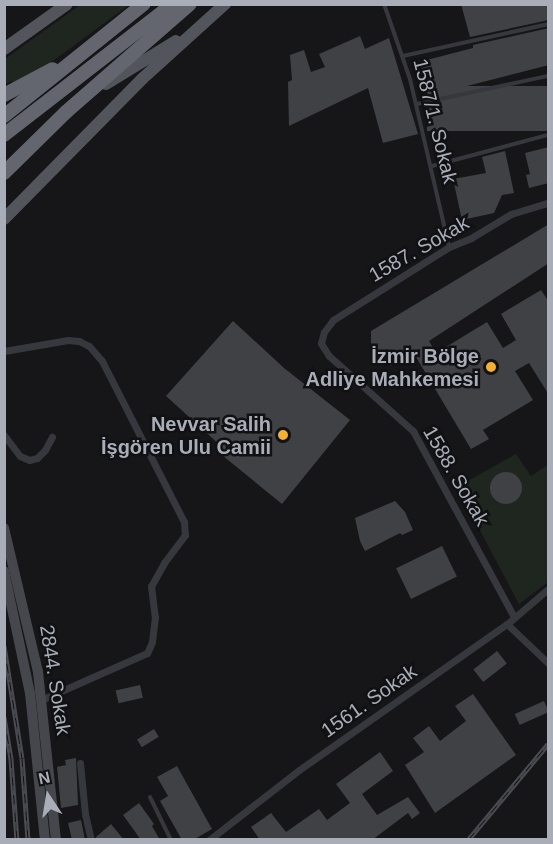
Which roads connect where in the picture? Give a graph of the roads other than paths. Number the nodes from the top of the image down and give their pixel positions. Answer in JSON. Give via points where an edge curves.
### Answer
{"nodes":[{"id":1,"x":67,"y":4,"type":"edge"},
{"id":2,"x":144,"y":4,"type":"edge"},
{"id":3,"x":173,"y":4,"type":"edge"},
{"id":4,"x":190,"y":4,"type":"edge"},
{"id":5,"x":225,"y":4,"type":"edge"},
{"id":6,"x":384,"y":4,"type":"edge"},
{"id":7,"x":124,"y":21,"type":"junction"},
{"id":8,"x":549,"y":24,"type":"edge"},
{"id":9,"x":198,"y":28,"type":"junction"},
{"id":10,"x":4,"y":49,"type":"edge"},
{"id":11,"x":403,"y":56,"type":"junction"},
{"id":12,"x":549,"y":76,"type":"edge"},
{"id":13,"x":4,"y":95,"type":"edge"},
{"id":14,"x":417,"y":104,"type":"junction"},
{"id":15,"x":66,"y":112,"type":"junction"},
{"id":16,"x":4,"y":116,"type":"edge"},
{"id":17,"x":4,"y":135,"type":"edge"},
{"id":18,"x":549,"y":135,"type":"edge"},
{"id":19,"x":432,"y":166,"type":"junction"},
{"id":20,"x":4,"y":173,"type":"edge"},
{"id":21,"x":27,"y":198,"type":"junction"},
{"id":22,"x":549,"y":203,"type":"edge"},
{"id":23,"x":4,"y":206,"type":"edge"},
{"id":24,"x":4,"y":219,"type":"edge"},
{"id":25,"x":449,"y":247,"type":"junction"},
{"id":26,"x":321,"y":343,"type":"joint"},
{"id":27,"x":4,"y":351,"type":"edge"},
{"id":28,"x":4,"y":435,"type":"edge"},
{"id":29,"x":52,"y":437,"type":"dead end"},
{"id":30,"x":4,"y":528,"type":"edge"},
{"id":31,"x":4,"y":571,"type":"edge"},
{"id":32,"x":549,"y":589,"type":"edge"},
{"id":33,"x":514,"y":617,"type":"junction"},
{"id":34,"x":507,"y":624,"type":"junction"},
{"id":35,"x":549,"y":663,"type":"edge"},
{"id":36,"x":42,"y":700,"type":"junction"},
{"id":37,"x":80,"y":763,"type":"dead end"},
{"id":38,"x":150,"y":797,"type":"dead end"},
{"id":39,"x":45,"y":840,"type":"edge"},
{"id":40,"x":57,"y":840,"type":"edge"},
{"id":41,"x":91,"y":840,"type":"edge"},
{"id":42,"x":171,"y":840,"type":"edge"},
{"id":43,"x":209,"y":840,"type":"edge"}],
"edges":[{"from":1,"to":10,"type":"main road"},
{"from":2,"to":7,"type":"highway"},
{"from":3,"to":17,"type":"highway"},
{"from":4,"to":15,"type":"highway"},
{"from":5,"to":9,"type":"main road"},
{"from":6,"to":11,"type":"lane","name":"1587/1. Sokak"},
{"from":7,"to":13,"type":"highway"},
{"from":7,"to":16,"type":"highway"},
{"from":8,"to":11,"type":"lane"},
{"from":9,"to":15,"type":"main road","via":[[132,66]]},
{"from":9,"to":21,"type":"main road","via":[[142,79]]},
{"from":11,"to":14,"type":"lane","name":"1587/1. Sokak"},
{"from":12,"to":14,"type":"lane"},
{"from":14,"to":19,"type":"lane","name":"1587/1. Sokak"},
{"from":15,"to":20,"type":"highway"},
{"from":18,"to":19,"type":"lane"},
{"from":19,"to":25,"type":"lane","name":"1587/1. Sokak"},
{"from":21,"to":23,"type":"main road"},
{"from":21,"to":24,"type":"main road"},
{"from":22,"to":25,"type":"street","name":"1587. Sokak","via":[[511,213]]},
{"from":25,"to":26,"type":"street","name":"1587. Sokak","via":[[333,320]]},
{"from":26,"to":33,"type":"street","name":"1588. Sokak","via":[[329,356],[413,431]]},
{"from":27,"to":36,"type":"street","via":[[68,340],[80,340],[88,346],[102,362],[184,522],[186,535],[152,586],[155,617],[147,653]]},
{"from":28,"to":29,"type":"street","via":[[20,456],[29,460],[37,458]]},
{"from":30,"to":36,"type":"main road","name":"2844. Sokak"},
{"from":31,"to":39,"type":"main road","name":"2844. Sokak","via":[[30,693]]},
{"from":32,"to":33,"type":"street","name":"1561. Sokak"},
{"from":33,"to":34,"type":"street","name":"1561. Sokak"},
{"from":34,"to":35,"type":"street"},
{"from":34,"to":43,"type":"street","name":"1561. Sokak","via":[[299,770]]},
{"from":36,"to":40,"type":"main road","name":"2844. Sokak"},
{"from":37,"to":41,"type":"street"},
{"from":38,"to":42,"type":"lane"}]}
